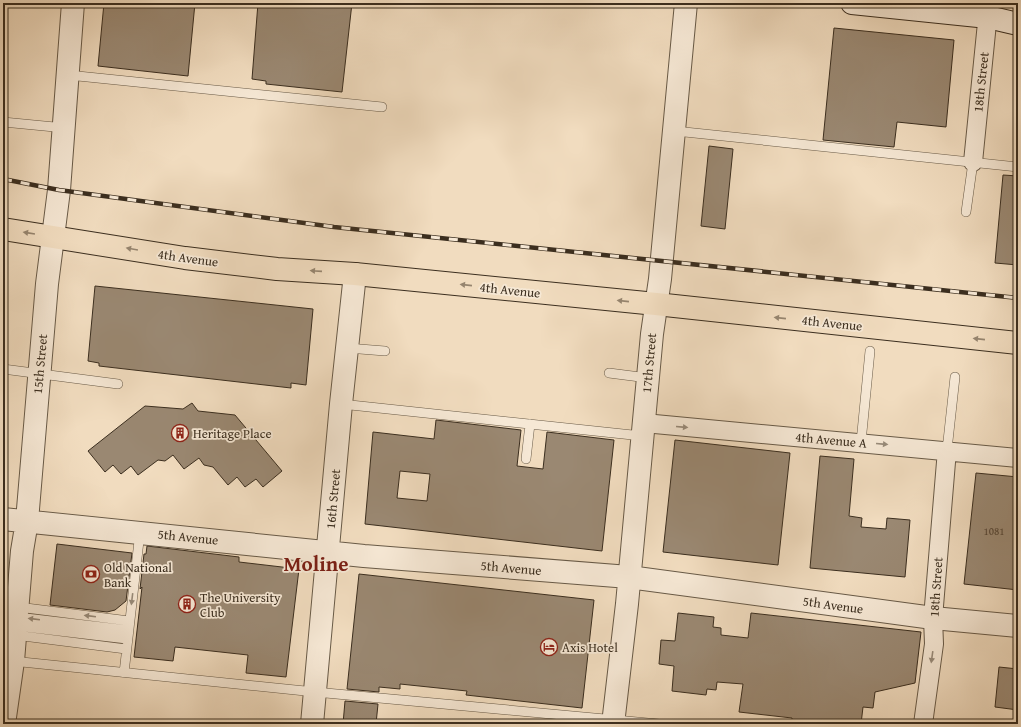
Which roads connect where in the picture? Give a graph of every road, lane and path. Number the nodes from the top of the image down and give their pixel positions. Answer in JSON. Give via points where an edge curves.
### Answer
{"nodes":[{"id":1,"x":73,"y":3,"type":"edge"},
{"id":2,"x":686,"y":3,"type":"edge"},
{"id":3,"x":852,"y":3,"type":"edge"},
{"id":4,"x":989,"y":10,"type":"edge"},
{"id":5,"x":1018,"y":15,"type":"edge"},
{"id":6,"x":1018,"y":24,"type":"edge"},
{"id":7,"x":68,"y":75,"type":"junction"},
{"id":8,"x":382,"y":108,"type":"dead end"},
{"id":9,"x":3,"y":122,"type":"edge"},
{"id":10,"x":64,"y":128,"type":"junction"},
{"id":11,"x":675,"y":131,"type":"junction"},
{"id":12,"x":973,"y":162,"type":"junction"},
{"id":13,"x":1018,"y":167,"type":"edge"},
{"id":14,"x":966,"y":212,"type":"dead end"},
{"id":15,"x":3,"y":229,"type":"edge"},
{"id":16,"x":54,"y":237,"type":"junction"},
{"id":17,"x":355,"y":274,"type":"junction"},
{"id":18,"x":656,"y":304,"type":"junction"},
{"id":19,"x":1018,"y":343,"type":"edge"},
{"id":20,"x":347,"y":348,"type":"junction"},
{"id":21,"x":870,"y":351,"type":"dead end"},
{"id":22,"x":384,"y":352,"type":"dead end"},
{"id":23,"x":3,"y":369,"type":"edge"},
{"id":24,"x":40,"y":373,"type":"junction"},
{"id":25,"x":609,"y":373,"type":"dead end"},
{"id":26,"x":954,"y":377,"type":"dead end"},
{"id":27,"x":648,"y":378,"type":"junction"},
{"id":28,"x":118,"y":384,"type":"dead end"},
{"id":29,"x":341,"y":404,"type":"junction"},
{"id":30,"x":530,"y":424,"type":"junction"},
{"id":31,"x":643,"y":430,"type":"junction"},
{"id":32,"x":861,"y":442,"type":"junction"},
{"id":33,"x":947,"y":450,"type":"junction"},
{"id":34,"x":1018,"y":458,"type":"edge"},
{"id":35,"x":526,"y":459,"type":"dead end"},
{"id":36,"x":3,"y":518,"type":"edge"},
{"id":37,"x":27,"y":521,"type":"junction"},
{"id":38,"x":140,"y":532,"type":"junction"},
{"id":39,"x":328,"y":552,"type":"junction"},
{"id":40,"x":629,"y":577,"type":"junction"},
{"id":41,"x":933,"y":618,"type":"junction"},
{"id":42,"x":16,"y":621,"type":"junction"},
{"id":43,"x":1018,"y":626,"type":"edge"},
{"id":44,"x":128,"y":630,"type":"junction"},
{"id":45,"x":126,"y":649,"type":"junction"},
{"id":46,"x":8,"y":661,"type":"edge"},
{"id":47,"x":124,"y":673,"type":"junction"},
{"id":48,"x":315,"y":692,"type":"junction"},
{"id":49,"x":613,"y":722,"type":"edge"},
{"id":50,"x":4,"y":724,"type":"edge"},
{"id":51,"x":312,"y":724,"type":"edge"},
{"id":52,"x":660,"y":724,"type":"edge"},
{"id":53,"x":923,"y":724,"type":"edge"}],
"edges":[{"from":1,"to":7,"type":"street","name":"15th Street"},
{"from":2,"to":11,"type":"street","name":"17th Street"},
{"from":3,"to":4,"type":"street"},
{"from":4,"to":5,"type":"street"},
{"from":4,"to":6,"type":"street"},
{"from":4,"to":12,"type":"street","name":"18th Street"},
{"from":7,"to":8,"type":"lane"},
{"from":7,"to":10,"type":"street","name":"15th Street"},
{"from":9,"to":10,"type":"lane"},
{"from":10,"to":16,"type":"street","name":"15th Street"},
{"from":11,"to":12,"type":"lane"},
{"from":11,"to":18,"type":"street","name":"17th Street"},
{"from":12,"to":13,"type":"lane"},
{"from":12,"to":14,"type":"lane"},
{"from":16,"to":15,"type":"main road","name":"4th Avenue","one_way":true},
{"from":17,"to":16,"type":"main road","name":"4th Avenue","one_way":true,"via":[[277,269],[185,258]]},
{"from":16,"to":24,"type":"street","name":"15th Street","via":[[47,284]]},
{"from":18,"to":17,"type":"main road","name":"4th Avenue","one_way":true},
{"from":17,"to":20,"type":"street","name":"16th Street"},
{"from":19,"to":18,"type":"main road","name":"4th Avenue","one_way":true},
{"from":18,"to":27,"type":"street","name":"17th Street"},
{"from":20,"to":22,"type":"lane"},
{"from":20,"to":29,"type":"street","name":"16th Street"},
{"from":21,"to":32,"type":"lane"},
{"from":23,"to":24,"type":"lane"},
{"from":24,"to":28,"type":"lane"},
{"from":24,"to":37,"type":"street","name":"15th Street"},
{"from":25,"to":27,"type":"lane"},
{"from":26,"to":33,"type":"lane"},
{"from":27,"to":31,"type":"street","name":"17th Street"},
{"from":29,"to":30,"type":"lane"},
{"from":29,"to":39,"type":"street","name":"16th Street"},
{"from":30,"to":31,"type":"lane"},
{"from":30,"to":35,"type":"lane"},
{"from":31,"to":32,"type":"street","name":"4th Avenue A","one_way":true},
{"from":31,"to":40,"type":"street","name":"17th Street"},
{"from":32,"to":33,"type":"street","name":"4th Avenue A","one_way":true},
{"from":33,"to":34,"type":"street","name":"4th Avenue A"},
{"from":33,"to":41,"type":"street","name":"18th Street"},
{"from":36,"to":37,"type":"street","name":"5th Avenue"},
{"from":37,"to":38,"type":"street","name":"5th Avenue"},
{"from":37,"to":42,"type":"street","name":"15th Street"},
{"from":38,"to":39,"type":"street","name":"5th Avenue"},
{"from":38,"to":44,"type":"lane","one_way":true},
{"from":39,"to":40,"type":"street","name":"5th Avenue"},
{"from":39,"to":48,"type":"street","name":"16th Street"},
{"from":40,"to":41,"type":"street","name":"5th Avenue"},
{"from":40,"to":49,"type":"street","name":"17th Street"},
{"from":41,"to":43,"type":"street","name":"5th Avenue"},
{"from":41,"to":53,"type":"street","name":"18th Street","one_way":true,"via":[[934,644]]},
{"from":44,"to":42,"type":"lane","one_way":true},
{"from":44,"to":42,"type":"lane","one_way":true},
{"from":42,"to":45,"type":"lane"},
{"from":42,"to":46,"type":"street","name":"15th Street"},
{"from":44,"to":45,"type":"lane"},
{"from":45,"to":47,"type":"lane"},
{"from":46,"to":47,"type":"lane"},
{"from":46,"to":50,"type":"street","name":"15th Street"},
{"from":47,"to":48,"type":"lane"},
{"from":48,"to":49,"type":"lane"},
{"from":48,"to":51,"type":"street","name":"16th Street"},
{"from":49,"to":52,"type":"lane"}]}
